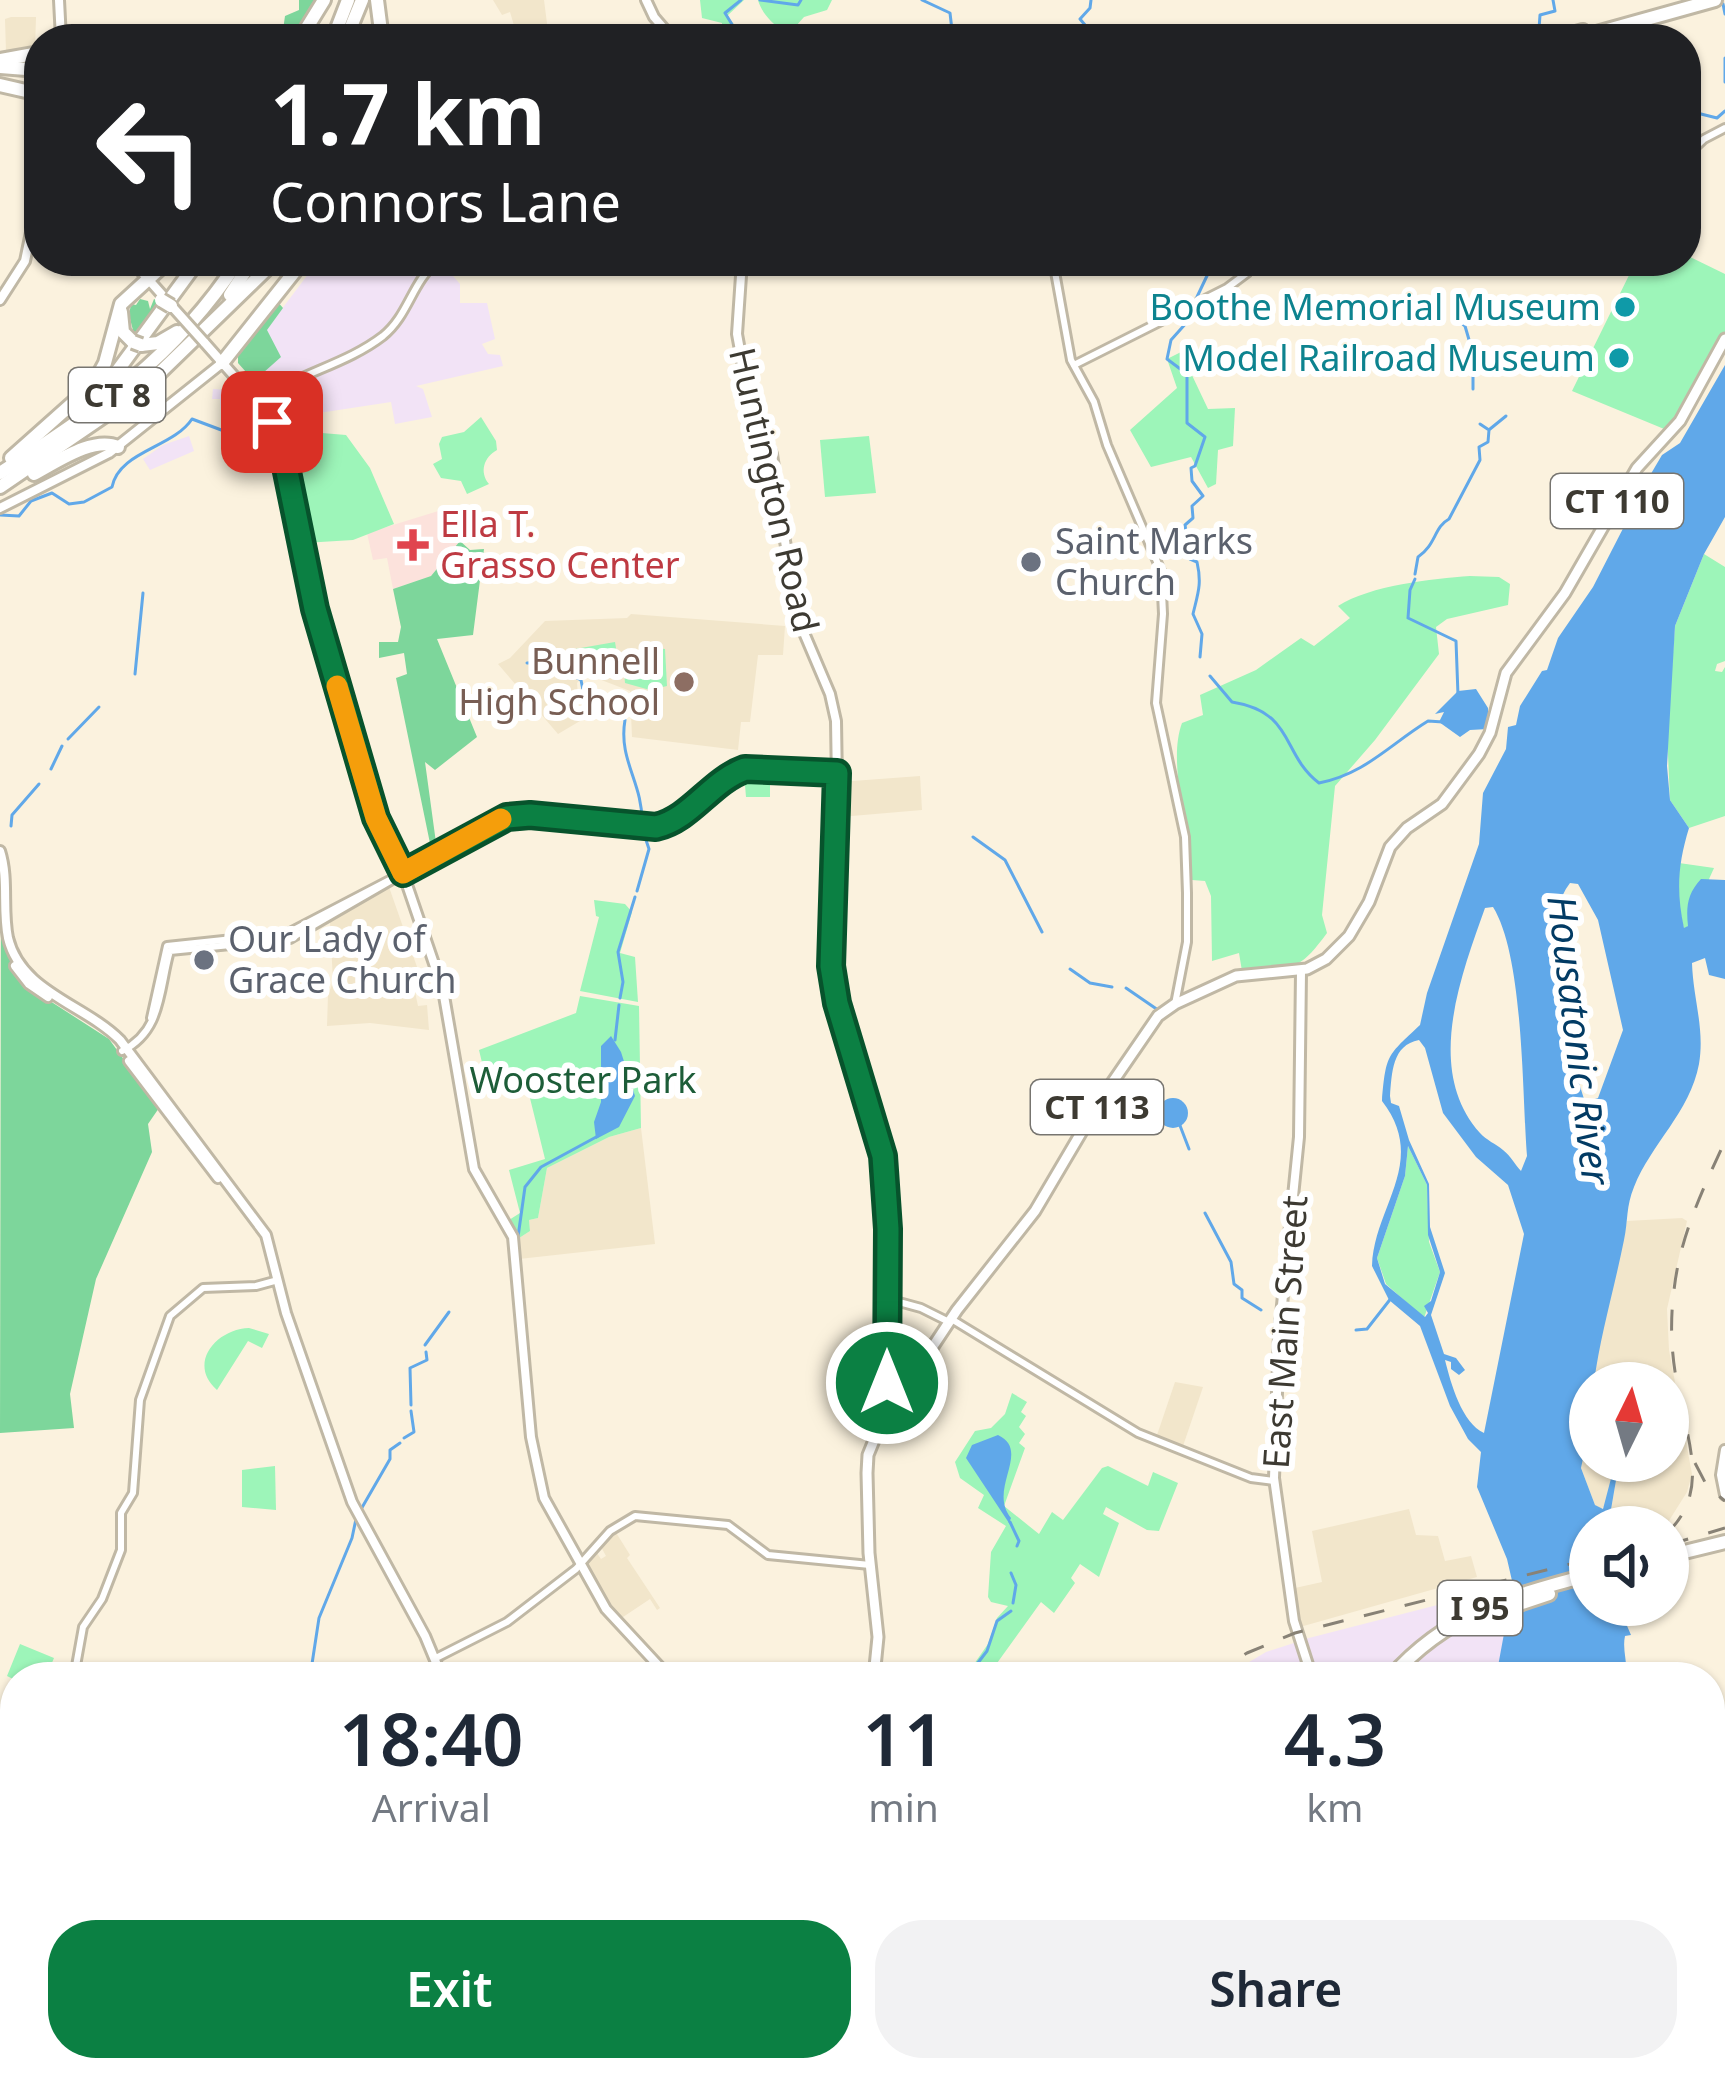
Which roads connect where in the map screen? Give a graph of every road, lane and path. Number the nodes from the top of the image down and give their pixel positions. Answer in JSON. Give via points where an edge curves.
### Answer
{"nodes":[{"id":1,"x":1718,"y":0,"type":"edge"},
{"id":2,"x":1694,"y":3,"type":"edge"},
{"id":3,"x":1614,"y":24,"type":"edge"},
{"id":4,"x":1625,"y":24,"type":"edge"},
{"id":5,"x":24,"y":263,"type":"edge"},
{"id":6,"x":145,"y":276,"type":"edge"},
{"id":7,"x":153,"y":276,"type":"edge"},
{"id":8,"x":188,"y":276,"type":"edge"},
{"id":9,"x":227,"y":276,"type":"edge"},
{"id":10,"x":242,"y":276,"type":"edge"},
{"id":11,"x":261,"y":276,"type":"edge"},
{"id":12,"x":289,"y":276,"type":"edge"},
{"id":13,"x":421,"y":276,"type":"edge"},
{"id":14,"x":741,"y":276,"type":"edge"},
{"id":15,"x":1056,"y":276,"type":"edge"},
{"id":16,"x":1242,"y":276,"type":"edge"},
{"id":17,"x":149,"y":280,"type":"junction"},
{"id":18,"x":215,"y":293,"type":"junction"},
{"id":19,"x":130,"y":299,"type":"junction"},
{"id":20,"x":0,"y":300,"type":"edge"},
{"id":21,"x":166,"y":301,"type":"junction"},
{"id":22,"x":204,"y":336,"type":"junction"},
{"id":23,"x":1725,"y":339,"type":"edge"},
{"id":24,"x":222,"y":363,"type":"junction"},
{"id":25,"x":1073,"y":365,"type":"junction"},
{"id":26,"x":258,"y":403,"type":"junction"},
{"id":27,"x":118,"y":447,"type":"junction"},
{"id":28,"x":19,"y":452,"type":"junction"},
{"id":29,"x":0,"y":470,"type":"edge"},
{"id":30,"x":0,"y":489,"type":"edge"},
{"id":31,"x":0,"y":508,"type":"edge"},
{"id":32,"x":837,"y":773,"type":"junction"},
{"id":33,"x":0,"y":851,"type":"edge"},
{"id":34,"x":403,"y":873,"type":"junction"},
{"id":35,"x":1301,"y":977,"type":"junction"},
{"id":36,"x":1179,"y":1002,"type":"junction"},
{"id":37,"x":124,"y":1049,"type":"junction"},
{"id":38,"x":278,"y":1280,"type":"junction"},
{"id":39,"x":888,"y":1299,"type":"junction"},
{"id":40,"x":950,"y":1321,"type":"junction"},
{"id":41,"x":884,"y":1425,"type":"junction"},
{"id":42,"x":1725,"y":1450,"type":"edge"},
{"id":43,"x":1274,"y":1481,"type":"junction"},
{"id":44,"x":1725,"y":1495,"type":"edge"},
{"id":45,"x":1725,"y":1546,"type":"edge"},
{"id":46,"x":1689,"y":1555,"type":"edge"},
{"id":47,"x":870,"y":1565,"type":"junction"},
{"id":48,"x":579,"y":1566,"type":"junction"},
{"id":49,"x":1569,"y":1586,"type":"edge"},
{"id":50,"x":436,"y":1658,"type":"junction"},
{"id":51,"x":76,"y":1662,"type":"edge"},
{"id":52,"x":437,"y":1662,"type":"edge"},
{"id":53,"x":655,"y":1662,"type":"edge"},
{"id":54,"x":875,"y":1662,"type":"edge"},
{"id":55,"x":1307,"y":1662,"type":"edge"},
{"id":56,"x":1413,"y":1662,"type":"edge"}],
"edges":[{"from":1,"to":2,"type":"highway"},
{"from":2,"to":3,"type":"highway"},
{"from":2,"to":4,"type":"highway"},
{"from":5,"to":20,"type":"main road"},
{"from":6,"to":17,"type":"main road"},
{"from":7,"to":17,"type":"highway"},
{"from":8,"to":28,"type":"highway","via":[[118,370]]},
{"from":9,"to":18,"type":"highway","number":"CT 8"},
{"from":10,"to":22,"type":"highway","number":"CT 8"},
{"from":11,"to":22,"type":"highway"},
{"from":12,"to":24,"type":"highway"},
{"from":13,"to":26,"type":"street","via":[[383,336]]},
{"from":14,"to":32,"type":"main road","name":"Huntington Road","via":[[737,334],[748,394],[773,460],[796,614],[833,705]]},
{"from":15,"to":25,"type":"street"},
{"from":16,"to":25,"type":"street"},
{"from":17,"to":19,"type":"highway"},
{"from":17,"to":21,"type":"main road"},
{"from":17,"to":28,"type":"highway","via":[[117,311],[93,385]]},
{"from":18,"to":19,"type":"highway","via":[[158,343],[137,343],[120,323]]},
{"from":18,"to":29,"type":"highway","number":"CT 8","via":[[135,381]]},
{"from":19,"to":21,"type":"highway"},
{"from":21,"to":22,"type":"main road","bridge":true},
{"from":22,"to":24,"type":"main road"},
{"from":22,"to":30,"type":"highway","number":"CT 8","via":[[127,402]]},
{"from":23,"to":35,"type":"main road","number":"CT 110","via":[[1680,421],[1637,468],[1565,593],[1511,665],[1479,754],[1445,800],[1390,847],[1349,936]]},
{"from":24,"to":26,"type":"main road"},
{"from":24,"to":27,"type":"main road"},
{"from":25,"to":36,"type":"street","via":[[1161,571],[1156,703],[1186,849]]},
{"from":26,"to":34,"type":"main road","via":[[280,442],[315,609],[376,818]]},
{"from":27,"to":30,"type":"highway","via":[[92,446]]},
{"from":27,"to":31,"type":"main road"},
{"from":28,"to":29,"type":"highway"},
{"from":32,"to":34,"type":"street","via":[[745,769],[656,827],[507,817]]},
{"from":32,"to":39,"type":"main road","name":"Huntington Road","via":[[831,966],[882,1151]]},
{"from":33,"to":37,"type":"main road","via":[[5,941],[16,968],[100,1023]]},
{"from":34,"to":37,"type":"street","via":[[280,936],[168,945],[148,1025]]},
{"from":34,"to":48,"type":"main road","via":[[446,1001],[474,1169],[513,1237],[529,1424],[544,1498]]},
{"from":35,"to":36,"type":"main road","number":"CT 113","via":[[1236,976]]},
{"from":35,"to":43,"type":"main road","name":"East Main Street","via":[[1299,1143]]},
{"from":36,"to":40,"type":"main road","number":"CT 113","via":[[1148,1030],[1036,1211]]},
{"from":37,"to":38,"type":"main road","via":[[268,1240]]},
{"from":38,"to":50,"type":"main road","via":[[358,1516]]},
{"from":38,"to":51,"type":"street","via":[[206,1288],[169,1318],[140,1400],[120,1552],[103,1599],[82,1627]]},
{"from":39,"to":40,"type":"street"},
{"from":39,"to":41,"type":"main road","name":"Huntington Road"},
{"from":40,"to":41,"type":"main road","number":"CT 113"},
{"from":40,"to":43,"type":"street","via":[[1138,1433]]},
{"from":41,"to":47,"type":"main road","number":"CT 113","via":[[867,1473]]},
{"from":42,"to":44,"type":"main road"},
{"from":43,"to":55,"type":"main road","name":"East Main Street"},
{"from":45,"to":46,"type":"highway"},
{"from":47,"to":48,"type":"street","via":[[768,1555],[728,1525],[641,1515],[608,1533]]},
{"from":47,"to":54,"type":"main road","number":"CT 113"},
{"from":48,"to":50,"type":"street","via":[[507,1622]]},
{"from":48,"to":53,"type":"main road"},
{"from":49,"to":56,"type":"highway","number":"I 95","via":[[1482,1616]]},
{"from":50,"to":52,"type":"main road"}]}
